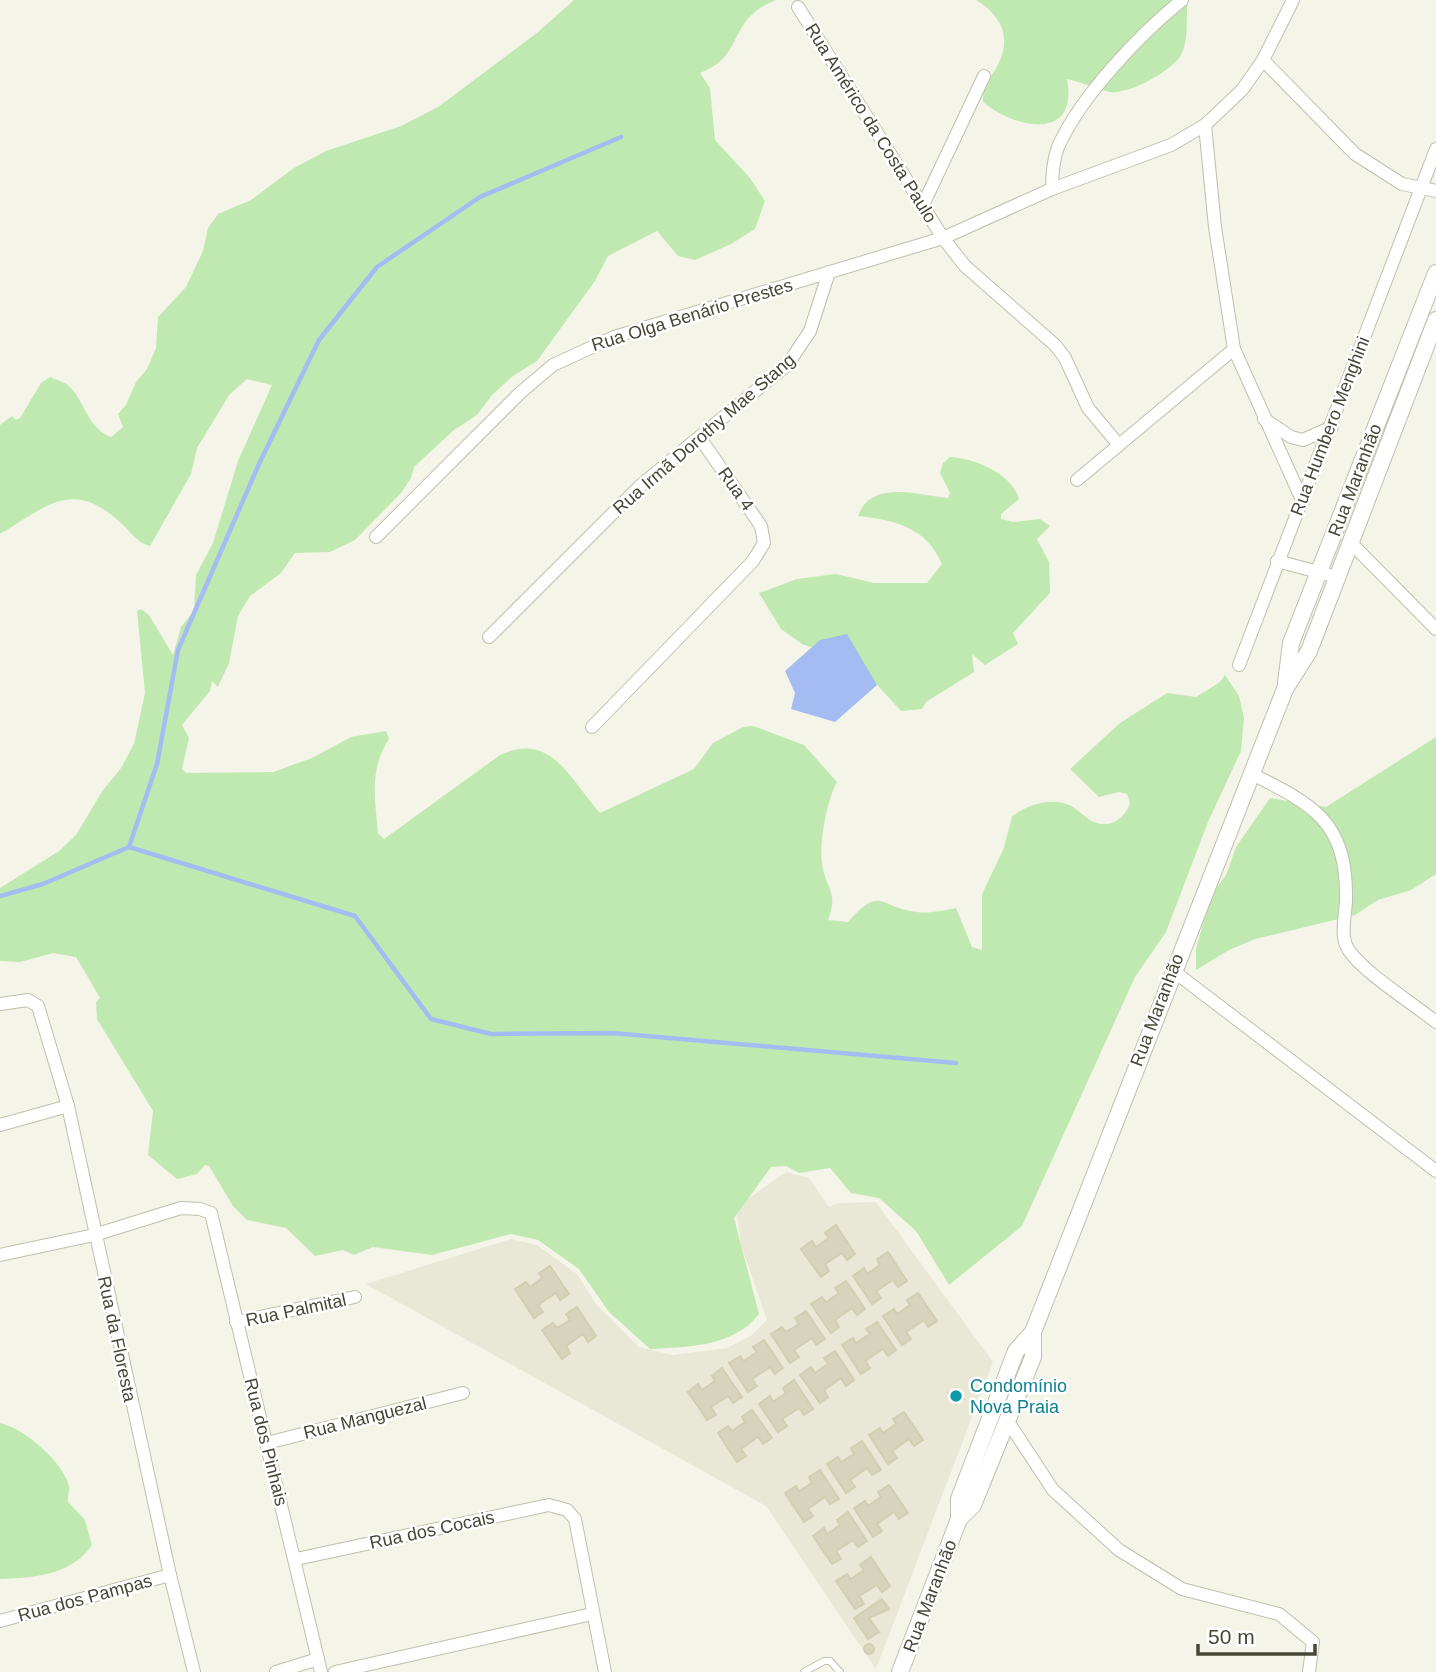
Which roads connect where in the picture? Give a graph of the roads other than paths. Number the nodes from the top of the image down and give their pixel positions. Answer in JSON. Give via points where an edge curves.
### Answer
{"nodes":[{"id":1,"x":1182,"y":0,"type":"edge"},
{"id":2,"x":1293,"y":0,"type":"edge"},
{"id":3,"x":798,"y":7,"type":"dead end"},
{"id":4,"x":1264,"y":60,"type":"junction"},
{"id":5,"x":984,"y":76,"type":"dead end"},
{"id":6,"x":1205,"y":125,"type":"junction"},
{"id":7,"x":1436,"y":149,"type":"edge"},
{"id":8,"x":1420,"y":186,"type":"junction"},
{"id":9,"x":1052,"y":190,"type":"junction"},
{"id":10,"x":1436,"y":191,"type":"edge"},
{"id":11,"x":923,"y":205,"type":"junction"},
{"id":12,"x":943,"y":238,"type":"junction"},
{"id":13,"x":829,"y":272,"type":"junction"},
{"id":14,"x":1436,"y":273,"type":"edge"},
{"id":15,"x":1436,"y":320,"type":"edge"},
{"id":16,"x":1234,"y":349,"type":"junction"},
{"id":17,"x":1263,"y":418,"type":"junction"},
{"id":18,"x":1332,"y":427,"type":"junction"},
{"id":19,"x":700,"y":438,"type":"junction"},
{"id":20,"x":1118,"y":444,"type":"junction"},
{"id":21,"x":1077,"y":480,"type":"dead end"},
{"id":22,"x":1303,"y":502,"type":"junction"},
{"id":23,"x":376,"y":537,"type":"dead end"},
{"id":24,"x":1351,"y":543,"type":"junction"},
{"id":25,"x":1276,"y":561,"type":"junction"},
{"id":26,"x":1319,"y":572,"type":"junction"},
{"id":27,"x":1337,"y":578,"type":"junction"},
{"id":28,"x":1436,"y":629,"type":"edge"},
{"id":29,"x":489,"y":637,"type":"dead end"},
{"id":30,"x":1239,"y":665,"type":"dead end"},
{"id":31,"x":1285,"y":689,"type":"junction"},
{"id":32,"x":592,"y":727,"type":"dead end"},
{"id":33,"x":1251,"y":774,"type":"junction"},
{"id":34,"x":1172,"y":970,"type":"junction"},
{"id":35,"x":0,"y":1004,"type":"edge"},
{"id":36,"x":1436,"y":1022,"type":"edge"},
{"id":37,"x":68,"y":1106,"type":"junction"},
{"id":38,"x":0,"y":1125,"type":"edge"},
{"id":39,"x":1436,"y":1171,"type":"edge"},
{"id":40,"x":94,"y":1235,"type":"junction"},
{"id":41,"x":0,"y":1255,"type":"edge"},
{"id":42,"x":355,"y":1297,"type":"dead end"},
{"id":43,"x":236,"y":1322,"type":"junction"},
{"id":44,"x":463,"y":1393,"type":"dead end"},
{"id":45,"x":999,"y":1426,"type":"junction"},
{"id":46,"x":267,"y":1443,"type":"junction"},
{"id":47,"x":296,"y":1559,"type":"junction"},
{"id":48,"x":170,"y":1576,"type":"junction"},
{"id":49,"x":592,"y":1614,"type":"junction"},
{"id":50,"x":0,"y":1621,"type":"edge"},
{"id":51,"x":319,"y":1666,"type":"edge"},
{"id":52,"x":194,"y":1672,"type":"edge"},
{"id":53,"x":276,"y":1672,"type":"edge"},
{"id":54,"x":335,"y":1672,"type":"edge"},
{"id":55,"x":605,"y":1672,"type":"edge"},
{"id":56,"x":804,"y":1672,"type":"edge"},
{"id":57,"x":840,"y":1672,"type":"edge"},
{"id":58,"x":900,"y":1672,"type":"edge"},
{"id":59,"x":1310,"y":1672,"type":"edge"}],
"edges":[{"from":1,"to":9,"type":"street","via":[[1114,67],[1070,126],[1058,149]]},
{"from":2,"to":4,"type":"street","name":"Rua Olga Benário Prestes"},
{"from":3,"to":11,"type":"street","name":"Rua Américo da Costa Paulo"},
{"from":4,"to":6,"type":"street","name":"Rua Olga Benário Prestes","via":[[1242,90]]},
{"from":4,"to":8,"type":"street","via":[[1354,154],[1402,184]]},
{"from":5,"to":11,"type":"street"},
{"from":6,"to":9,"type":"street","name":"Rua Olga Benário Prestes","via":[[1171,145]]},
{"from":6,"to":16,"type":"street"},
{"from":7,"to":8,"type":"street","name":"Rua Humbero Menghini"},
{"from":8,"to":10,"type":"street"},
{"from":8,"to":18,"type":"street","name":"Rua Humbero Menghini"},
{"from":9,"to":12,"type":"street","name":"Rua Olga Benário Prestes"},
{"from":11,"to":12,"type":"street","name":"Rua Américo da Costa Paulo"},
{"from":12,"to":13,"type":"street","name":"Rua Olga Benário Prestes"},
{"from":12,"to":20,"type":"street","name":"Rua Américo da Costa Paulo","via":[[975,276],[1055,345],[1088,408]]},
{"from":13,"to":19,"type":"street","name":"Rua Irmã Dorothy Mae Stang","via":[[801,347],[788,364]]},
{"from":13,"to":23,"type":"street","name":"Rua Olga Benário Prestes","via":[[614,337],[553,365]]},
{"from":14,"to":26,"type":"street","name":"Rua Maranhão"},
{"from":15,"to":24,"type":"street","name":"Rua Maranhão"},
{"from":16,"to":17,"type":"street"},
{"from":16,"to":20,"type":"street"},
{"from":17,"to":18,"type":"street","via":[[1303,440]]},
{"from":17,"to":22,"type":"street"},
{"from":18,"to":22,"type":"street","name":"Rua Humbero Menghini"},
{"from":19,"to":29,"type":"street","name":"Rua Irmã Dorothy Mae Stang","via":[[640,486]]},
{"from":19,"to":32,"type":"street","name":"Rua 4","via":[[761,526],[764,543],[753,561]]},
{"from":20,"to":21,"type":"street"},
{"from":22,"to":25,"type":"street","name":"Rua Humbero Menghini"},
{"from":24,"to":27,"type":"street","name":"Rua Maranhão"},
{"from":24,"to":28,"type":"street"},
{"from":25,"to":26,"type":"street"},
{"from":25,"to":30,"type":"street","name":"Rua Humbero Menghini"},
{"from":26,"to":27,"type":"street"},
{"from":26,"to":31,"type":"street","name":"Rua Maranhão","via":[[1291,643]]},
{"from":27,"to":31,"type":"street","name":"Rua Maranhão","via":[[1308,652]]},
{"from":31,"to":33,"type":"street","name":"Rua Maranhão"},
{"from":33,"to":34,"type":"street","name":"Rua Maranhão"},
{"from":33,"to":36,"type":"street","via":[[1315,808],[1327,823],[1340,850],[1346,880],[1347,947],[1359,962]]},
{"from":34,"to":39,"type":"street"},
{"from":34,"to":45,"type":"street","name":"Rua Maranhão","via":[[1033,1332],[1032,1357]]},
{"from":35,"to":37,"type":"street","name":"Rua da Floresta","via":[[28,1000],[38,1006]]},
{"from":37,"to":38,"type":"street"},
{"from":37,"to":40,"type":"street","name":"Rua da Floresta"},
{"from":40,"to":41,"type":"street"},
{"from":40,"to":43,"type":"street","name":"Rua dos Pinhais","via":[[181,1208],[211,1213]]},
{"from":40,"to":48,"type":"street","name":"Rua da Floresta"},
{"from":42,"to":43,"type":"street","name":"Rua Palmital"},
{"from":43,"to":46,"type":"street","name":"Rua dos Pinhais"},
{"from":44,"to":46,"type":"street","name":"Rua Manguezal"},
{"from":45,"to":58,"type":"street","name":"Rua Maranhão","via":[[972,1505],[959,1519]]},
{"from":45,"to":59,"type":"street","via":[[1053,1490],[1119,1550],[1182,1589],[1279,1614],[1313,1642]]},
{"from":46,"to":47,"type":"street","name":"Rua dos Pinhais"},
{"from":47,"to":49,"type":"street","name":"Rua dos Cocais","via":[[550,1505],[567,1510],[575,1519]]},
{"from":47,"to":51,"type":"street","name":"Rua dos Pinhais"},
{"from":48,"to":50,"type":"street","name":"Rua dos Pampas"},
{"from":48,"to":52,"type":"street","name":"Rua da Floresta"},
{"from":49,"to":54,"type":"street"},
{"from":49,"to":55,"type":"street"},
{"from":51,"to":53,"type":"street"},
{"from":56,"to":57,"type":"lane","via":[[830,1661]]}]}
